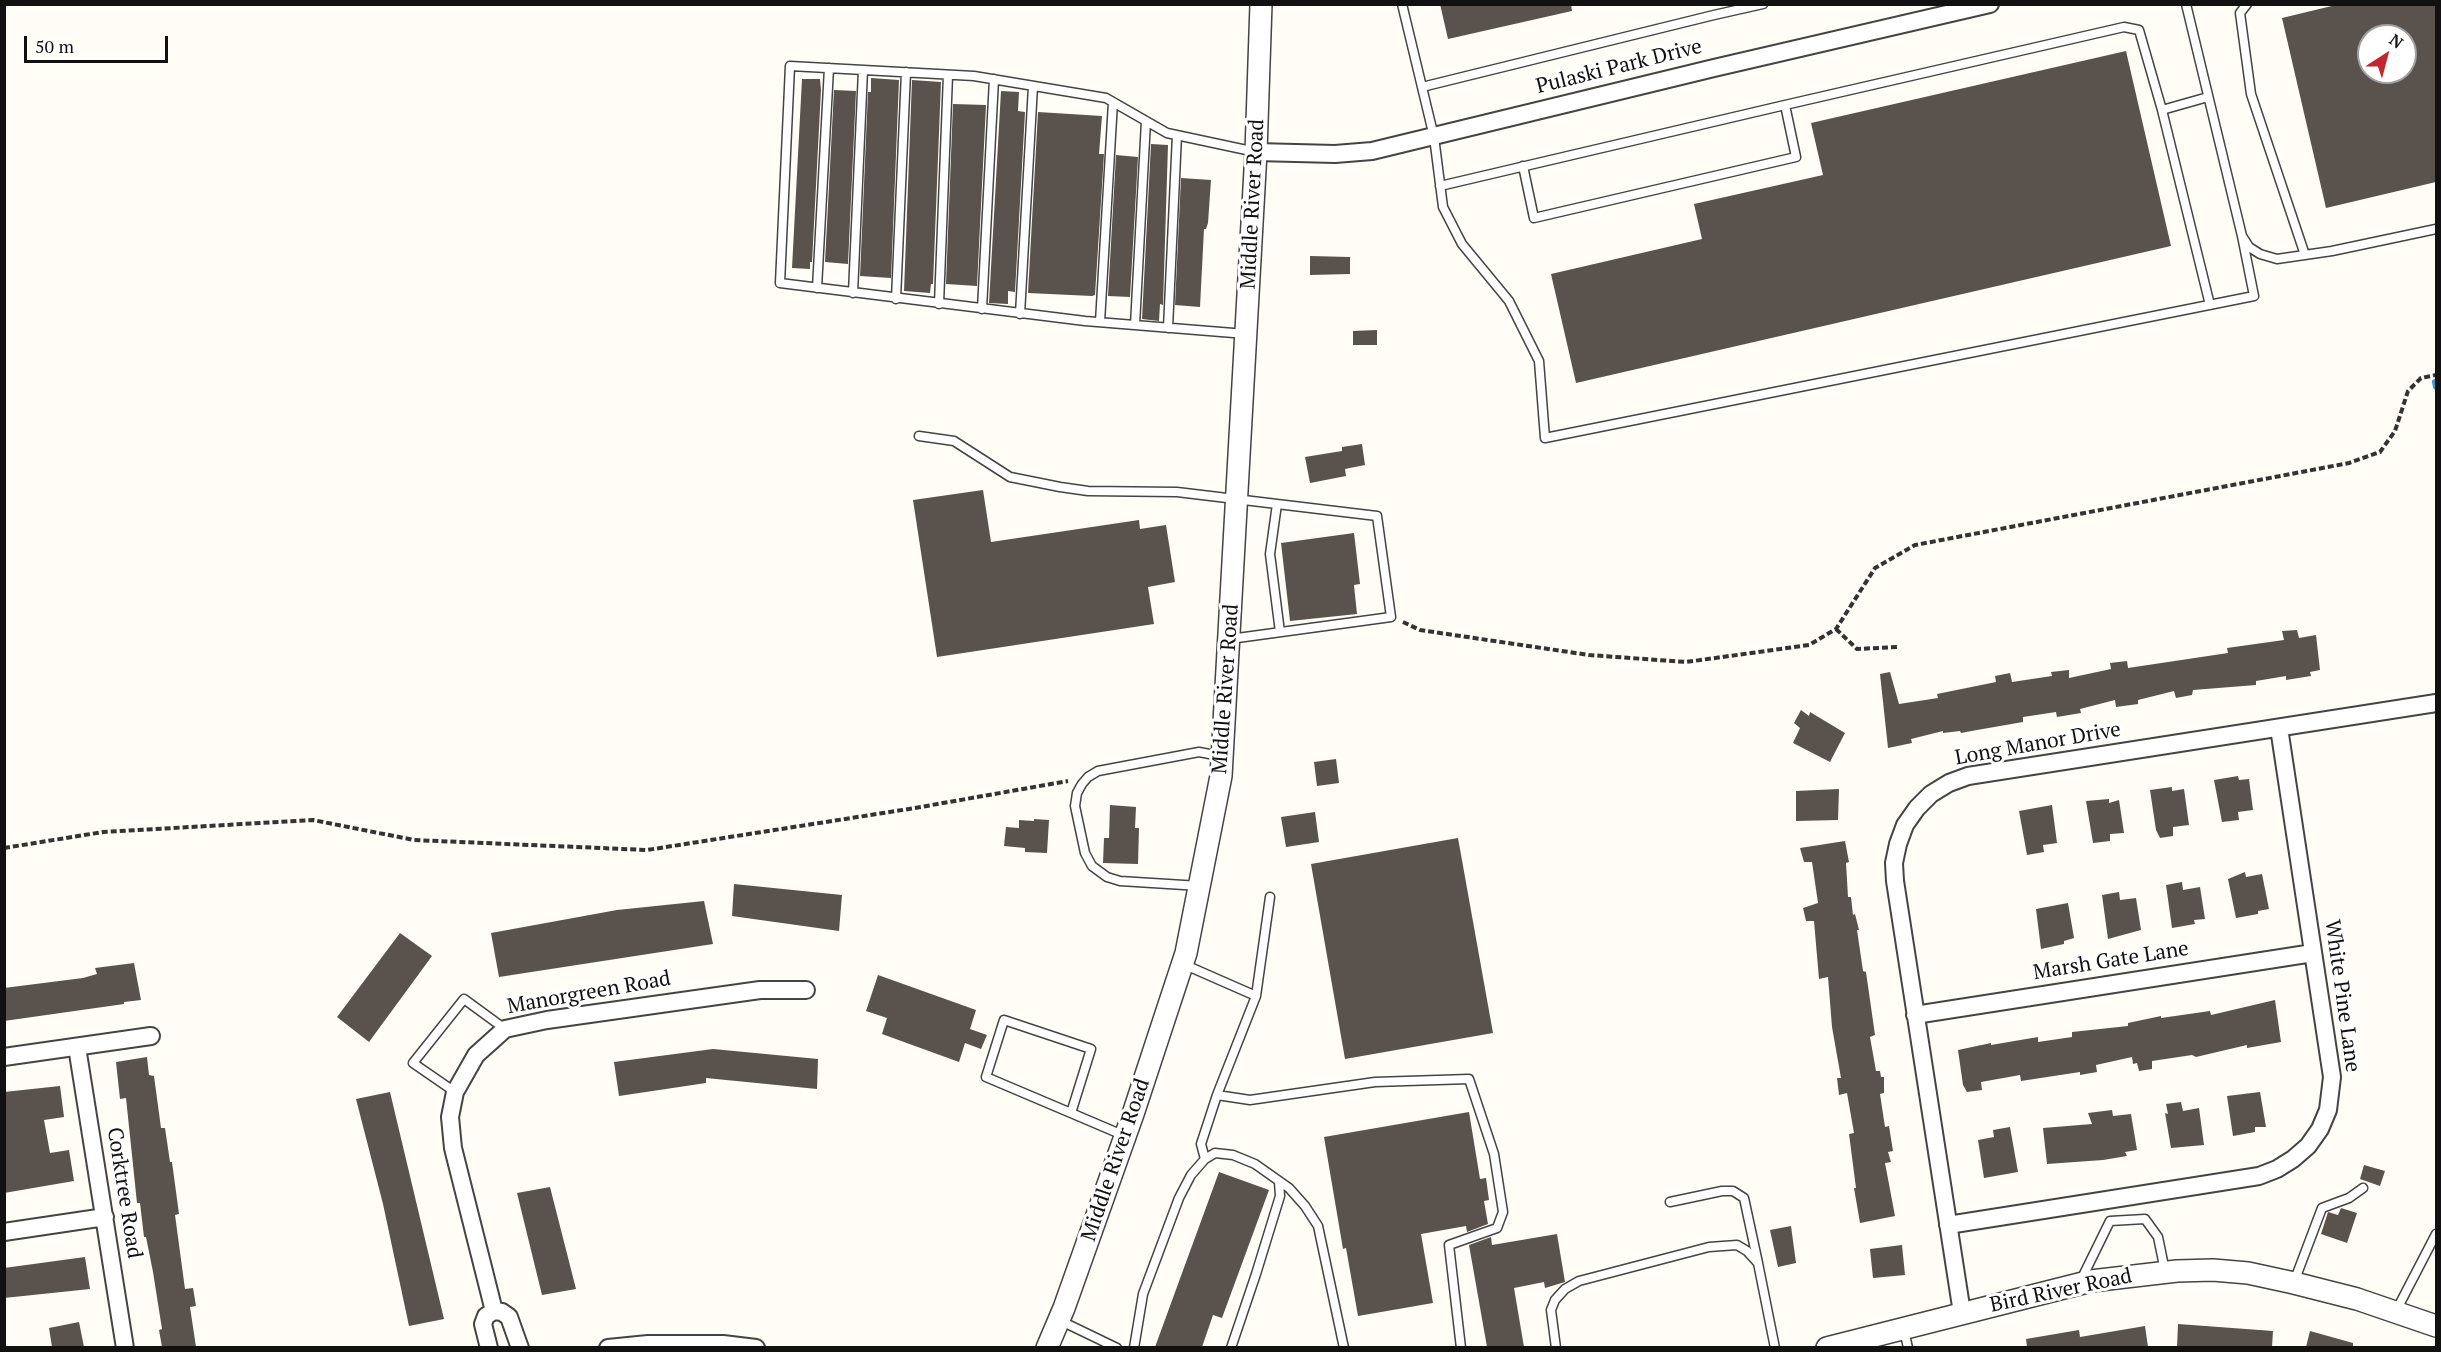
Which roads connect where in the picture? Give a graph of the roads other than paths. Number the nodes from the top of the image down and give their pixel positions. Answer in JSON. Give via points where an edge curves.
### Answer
{"nodes":[{"id":1,"x":1261,"y":4,"type":"edge"},
{"id":2,"x":1402,"y":4,"type":"edge"},
{"id":3,"x":1764,"y":4,"type":"edge"},
{"id":4,"x":1990,"y":4,"type":"edge"},
{"id":5,"x":2186,"y":4,"type":"edge"},
{"id":6,"x":2247,"y":4,"type":"edge"},
{"id":7,"x":829,"y":68,"type":"junction"},
{"id":8,"x":863,"y":70,"type":"junction"},
{"id":9,"x":906,"y":72,"type":"junction"},
{"id":10,"x":948,"y":75,"type":"junction"},
{"id":11,"x":994,"y":79,"type":"junction"},
{"id":12,"x":1034,"y":86,"type":"junction"},
{"id":13,"x":1422,"y":87,"type":"junction"},
{"id":14,"x":2208,"y":97,"type":"junction"},
{"id":15,"x":1113,"y":102,"type":"junction"},
{"id":16,"x":1785,"y":105,"type":"junction"},
{"id":17,"x":2162,"y":110,"type":"junction"},
{"id":18,"x":1146,"y":121,"type":"junction"},
{"id":19,"x":1177,"y":135,"type":"junction"},
{"id":20,"x":1434,"y":136,"type":"junction"},
{"id":21,"x":1256,"y":152,"type":"junction"},
{"id":22,"x":1522,"y":166,"type":"junction"},
{"id":23,"x":1440,"y":186,"type":"junction"},
{"id":24,"x":2436,"y":229,"type":"edge"},
{"id":25,"x":2242,"y":236,"type":"junction"},
{"id":26,"x":2305,"y":255,"type":"junction"},
{"id":27,"x":817,"y":288,"type":"junction"},
{"id":28,"x":853,"y":293,"type":"junction"},
{"id":29,"x":896,"y":299,"type":"junction"},
{"id":30,"x":939,"y":304,"type":"junction"},
{"id":31,"x":2210,"y":305,"type":"junction"},
{"id":32,"x":982,"y":309,"type":"junction"},
{"id":33,"x":1020,"y":314,"type":"junction"},
{"id":34,"x":1100,"y":322,"type":"junction"},
{"id":35,"x":1135,"y":325,"type":"junction"},
{"id":36,"x":1168,"y":327,"type":"junction"},
{"id":37,"x":1246,"y":334,"type":"junction"},
{"id":38,"x":919,"y":436,"type":"dead end"},
{"id":39,"x":1237,"y":499,"type":"junction"},
{"id":40,"x":1277,"y":504,"type":"junction"},
{"id":41,"x":1280,"y":632,"type":"junction"},
{"id":42,"x":1229,"y":639,"type":"junction"},
{"id":43,"x":2436,"y":703,"type":"edge"},
{"id":44,"x":2279,"y":728,"type":"junction"},
{"id":45,"x":1223,"y":757,"type":"junction"},
{"id":46,"x":1201,"y":886,"type":"junction"},
{"id":47,"x":1270,"y":897,"type":"dead end"},
{"id":48,"x":2313,"y":952,"type":"junction"},
{"id":49,"x":1183,"y":963,"type":"junction"},
{"id":50,"x":806,"y":990,"type":"dead end"},
{"id":51,"x":1256,"y":996,"type":"junction"},
{"id":52,"x":1916,"y":1015,"type":"junction"},
{"id":53,"x":505,"y":1029,"type":"junction"},
{"id":54,"x":151,"y":1036,"type":"dead end"},
{"id":55,"x":78,"y":1047,"type":"junction"},
{"id":56,"x":4,"y":1057,"type":"edge"},
{"id":57,"x":455,"y":1092,"type":"junction"},
{"id":58,"x":1217,"y":1095,"type":"junction"},
{"id":59,"x":1071,"y":1113,"type":"junction"},
{"id":60,"x":1125,"y":1136,"type":"junction"},
{"id":61,"x":1204,"y":1159,"type":"junction"},
{"id":62,"x":1280,"y":1182,"type":"junction"},
{"id":63,"x":2363,"y":1188,"type":"dead end"},
{"id":64,"x":1670,"y":1202,"type":"dead end"},
{"id":65,"x":105,"y":1217,"type":"junction"},
{"id":66,"x":1948,"y":1226,"type":"junction"},
{"id":67,"x":4,"y":1232,"type":"edge"},
{"id":68,"x":2436,"y":1234,"type":"edge"},
{"id":69,"x":1758,"y":1263,"type":"junction"},
{"id":70,"x":2166,"y":1272,"type":"junction"},
{"id":71,"x":2080,"y":1283,"type":"junction"},
{"id":72,"x":2294,"y":1283,"type":"junction"},
{"id":73,"x":494,"y":1311,"type":"junction"},
{"id":74,"x":2396,"y":1312,"type":"junction"},
{"id":75,"x":1962,"y":1313,"type":"junction"},
{"id":76,"x":1059,"y":1320,"type":"junction"},
{"id":77,"x":2436,"y":1326,"type":"edge"},
{"id":78,"x":1906,"y":1338,"type":"edge"},
{"id":79,"x":125,"y":1347,"type":"edge"},
{"id":80,"x":489,"y":1347,"type":"edge"},
{"id":81,"x":520,"y":1347,"type":"edge"},
{"id":82,"x":608,"y":1347,"type":"edge"},
{"id":83,"x":756,"y":1347,"type":"edge"},
{"id":84,"x":1047,"y":1347,"type":"edge"},
{"id":85,"x":1117,"y":1347,"type":"edge"},
{"id":86,"x":1134,"y":1347,"type":"edge"},
{"id":87,"x":1231,"y":1347,"type":"edge"},
{"id":88,"x":1344,"y":1347,"type":"edge"},
{"id":89,"x":1461,"y":1347,"type":"edge"},
{"id":90,"x":1556,"y":1347,"type":"edge"},
{"id":91,"x":1775,"y":1347,"type":"edge"},
{"id":92,"x":1827,"y":1347,"type":"edge"}],
"edges":[{"from":1,"to":21,"type":"street","name":"Middle River Road"},
{"from":2,"to":13,"type":"lane"},
{"from":3,"to":13,"type":"lane"},
{"from":4,"to":20,"type":"street","name":"Pulaski Park Drive"},
{"from":5,"to":14,"type":"lane"},
{"from":6,"to":26,"type":"lane","via":[[2240,13],[2251,94]]},
{"from":7,"to":8,"type":"lane"},
{"from":7,"to":27,"type":"lane"},
{"from":7,"to":27,"type":"lane","via":[[790,66],[780,283]]},
{"from":8,"to":9,"type":"lane"},
{"from":8,"to":28,"type":"lane"},
{"from":9,"to":10,"type":"lane"},
{"from":9,"to":29,"type":"lane"},
{"from":10,"to":11,"type":"lane"},
{"from":10,"to":30,"type":"lane"},
{"from":11,"to":12,"type":"lane"},
{"from":11,"to":32,"type":"lane"},
{"from":12,"to":15,"type":"lane"},
{"from":12,"to":33,"type":"lane"},
{"from":13,"to":20,"type":"lane"},
{"from":14,"to":17,"type":"lane"},
{"from":14,"to":25,"type":"lane"},
{"from":15,"to":18,"type":"lane"},
{"from":15,"to":34,"type":"lane"},
{"from":16,"to":17,"type":"lane","via":[[2124,27],[2139,30]]},
{"from":16,"to":22,"type":"lane"},
{"from":16,"to":22,"type":"lane","via":[[1796,157],[1785,160],[1534,218]]},
{"from":17,"to":31,"type":"lane"},
{"from":18,"to":19,"type":"lane"},
{"from":18,"to":35,"type":"lane"},
{"from":19,"to":21,"type":"lane"},
{"from":19,"to":36,"type":"lane"},
{"from":20,"to":21,"type":"street","name":"Pulaski Park Drive","via":[[1372,151]]},
{"from":20,"to":23,"type":"lane"},
{"from":21,"to":37,"type":"street","name":"Middle River Road"},
{"from":22,"to":23,"type":"lane"},
{"from":23,"to":31,"type":"lane","via":[[1443,207],[1462,244],[1509,301],[1539,361],[1545,438]]},
{"from":24,"to":26,"type":"lane"},
{"from":25,"to":26,"type":"lane","via":[[2260,254],[2277,259]]},
{"from":25,"to":31,"type":"lane","via":[[2254,296]]},
{"from":27,"to":28,"type":"lane"},
{"from":28,"to":29,"type":"lane"},
{"from":29,"to":30,"type":"lane"},
{"from":30,"to":32,"type":"lane"},
{"from":32,"to":33,"type":"lane"},
{"from":33,"to":34,"type":"lane"},
{"from":34,"to":35,"type":"lane"},
{"from":35,"to":36,"type":"lane"},
{"from":36,"to":37,"type":"lane"},
{"from":37,"to":39,"type":"street","name":"Middle River Road"},
{"from":38,"to":39,"type":"lane","via":[[954,441],[1010,477],[1060,487]]},
{"from":39,"to":40,"type":"lane"},
{"from":39,"to":42,"type":"street","name":"Middle River Road"},
{"from":40,"to":41,"type":"lane","via":[[1270,554]]},
{"from":40,"to":41,"type":"lane","via":[[1377,516],[1391,617]]},
{"from":41,"to":42,"type":"lane"},
{"from":42,"to":45,"type":"street","name":"Middle River Road"},
{"from":43,"to":44,"type":"street","name":"Long Manor Drive"},
{"from":44,"to":48,"type":"street","name":"White Pine Lane"},
{"from":44,"to":52,"type":"street","name":"Long Manor Drive","via":[[1968,776],[1931,794],[1905,825],[1894,864]]},
{"from":45,"to":46,"type":"street","name":"Middle River Road"},
{"from":45,"to":46,"type":"lane","via":[[1199,752],[1098,771],[1088,777],[1077,793],[1077,825],[1092,866],[1120,881]]},
{"from":46,"to":49,"type":"street","name":"Middle River Road"},
{"from":47,"to":51,"type":"lane"},
{"from":48,"to":52,"type":"street","name":"Marsh Gate Lane"},
{"from":48,"to":66,"type":"street","name":"White Pine Lane","via":[[2332,1090],[2320,1129],[2293,1159],[2259,1176]]},
{"from":49,"to":51,"type":"lane"},
{"from":49,"to":60,"type":"street","name":"Middle River Road"},
{"from":50,"to":53,"type":"street","name":"Manorgreen Road","via":[[760,990],[681,1000]]},
{"from":51,"to":58,"type":"lane"},
{"from":52,"to":66,"type":"street","name":"Long Manor Drive"},
{"from":53,"to":57,"type":"street","name":"Manorgreen Road","via":[[476,1055]]},
{"from":53,"to":57,"type":"lane","via":[[464,999],[413,1063]]},
{"from":54,"to":55,"type":"street"},
{"from":55,"to":56,"type":"street"},
{"from":55,"to":65,"type":"street","name":"Corktree Road"},
{"from":57,"to":73,"type":"street","name":"Manorgreen Road","via":[[450,1117],[453,1148]]},
{"from":58,"to":61,"type":"lane","via":[[1202,1144]]},
{"from":58,"to":89,"type":"lane","via":[[1250,1100],[1375,1082],[1469,1079],[1494,1154],[1503,1212],[1497,1228],[1449,1245]]},
{"from":59,"to":59,"type":"lane","via":[[1091,1049],[1004,1020],[986,1077]]},
{"from":59,"to":60,"type":"lane"},
{"from":60,"to":76,"type":"street","name":"Middle River Road"},
{"from":61,"to":62,"type":"lane","via":[[1215,1153],[1233,1155]]},
{"from":61,"to":86,"type":"lane","via":[[1179,1198],[1151,1269]]},
{"from":62,"to":87,"type":"lane","via":[[1277,1207]]},
{"from":62,"to":88,"type":"lane","via":[[1305,1206],[1318,1226]]},
{"from":63,"to":72,"type":"lane","via":[[2322,1208]]},
{"from":64,"to":69,"type":"lane","via":[[1722,1191],[1733,1191],[1744,1198]]},
{"from":65,"to":67,"type":"street"},
{"from":65,"to":79,"type":"street","name":"Corktree Road"},
{"from":66,"to":75,"type":"street","name":"Long Manor Drive"},
{"from":68,"to":74,"type":"lane"},
{"from":69,"to":90,"type":"lane","via":[[1737,1245],[1724,1245],[1579,1281],[1565,1289],[1551,1310]]},
{"from":69,"to":91,"type":"lane"},
{"from":70,"to":71,"type":"street","name":"Bird River Road"},
{"from":70,"to":71,"type":"lane","via":[[2158,1238],[2145,1219],[2110,1221]]},
{"from":70,"to":72,"type":"street","name":"Bird River Road","via":[[2213,1270]]},
{"from":71,"to":75,"type":"street","name":"Bird River Road"},
{"from":72,"to":74,"type":"street","name":"Bird River Road"},
{"from":73,"to":80,"type":"street","via":[[483,1324]]},
{"from":73,"to":81,"type":"street","via":[[509,1317]]},
{"from":74,"to":77,"type":"street","name":"Bird River Road"},
{"from":75,"to":78,"type":"street","name":"Bird River Road"},
{"from":76,"to":84,"type":"street","name":"Middle River Road"},
{"from":76,"to":85,"type":"lane"},
{"from":78,"to":92,"type":"street","name":"Bird River Road"},
{"from":82,"to":83,"type":"street"}]}
